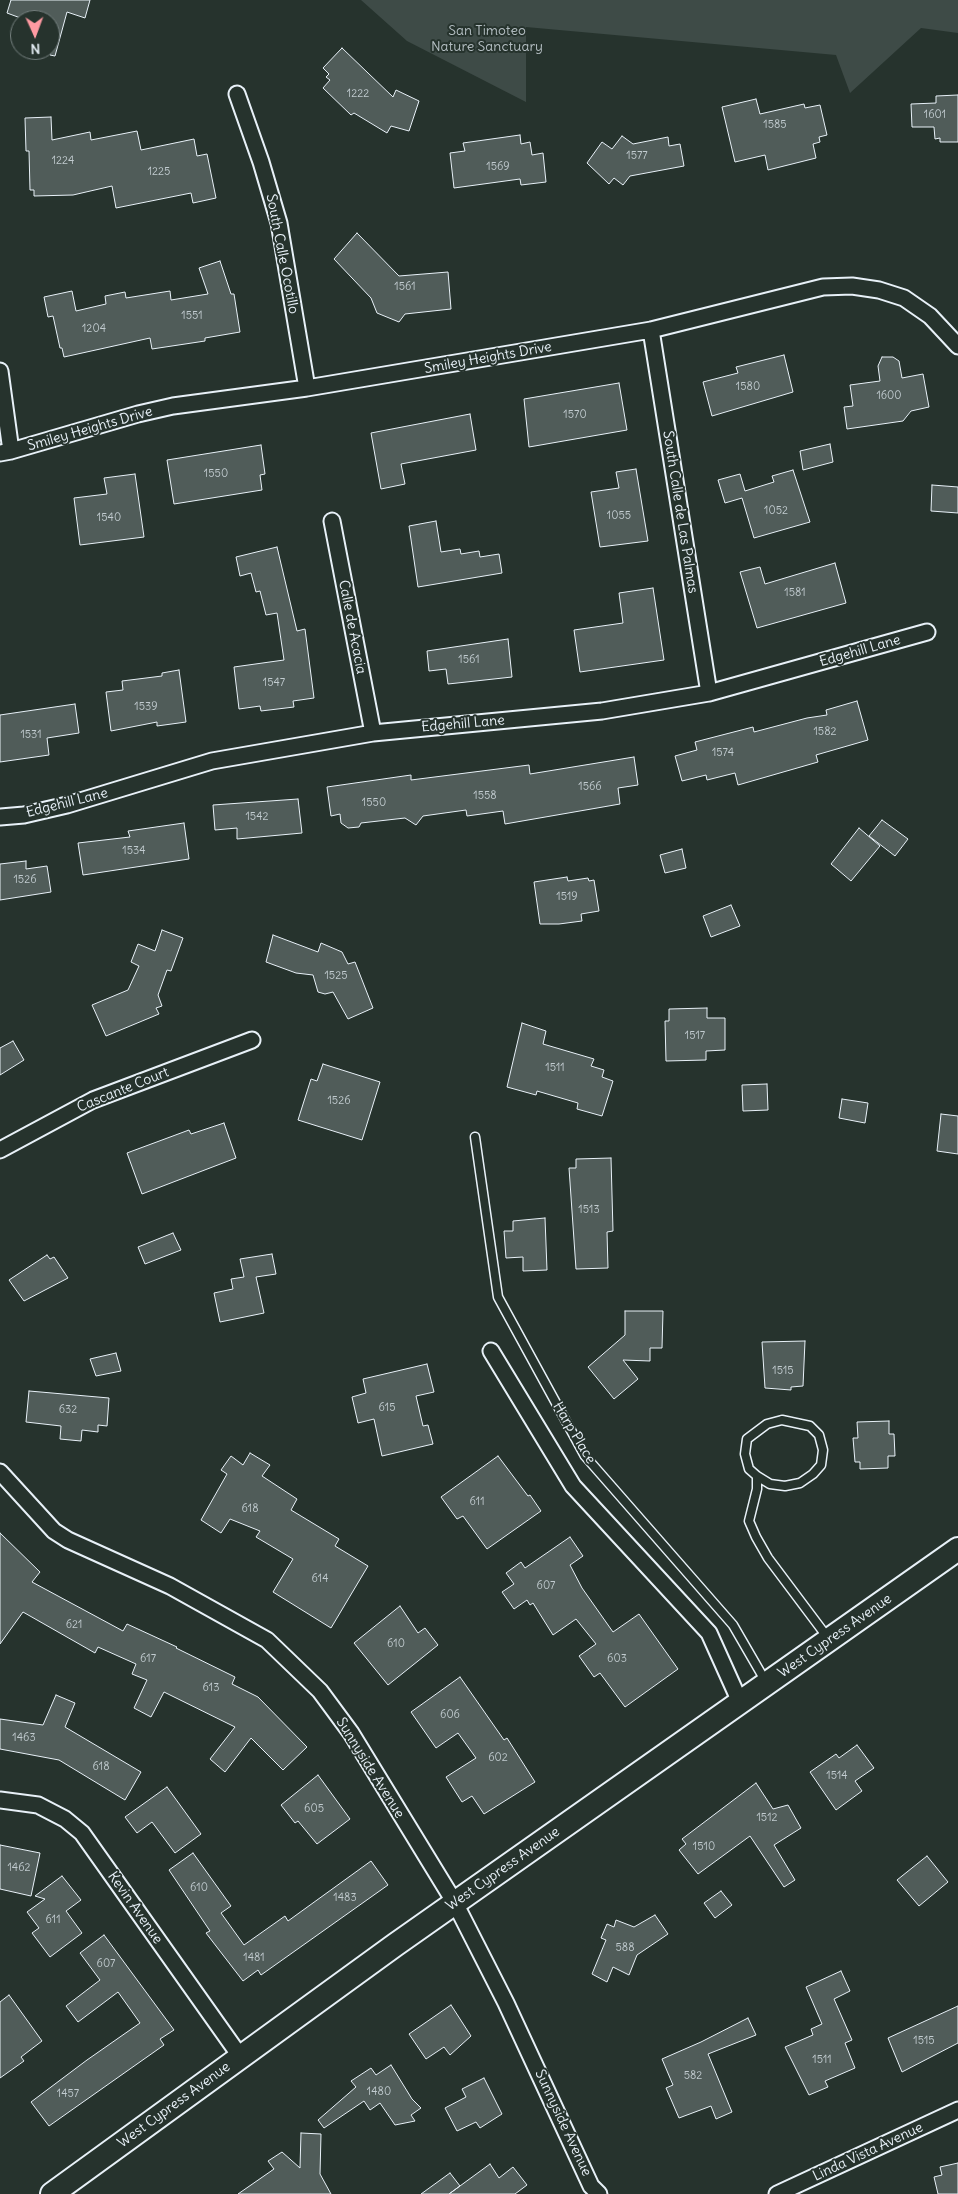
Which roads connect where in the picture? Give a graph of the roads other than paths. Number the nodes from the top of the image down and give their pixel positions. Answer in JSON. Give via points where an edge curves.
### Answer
{"nodes":[{"id":1,"x":237,"y":94,"type":"dead end"},
{"id":2,"x":651,"y":330,"type":"junction"},
{"id":3,"x":958,"y":346,"type":"edge"},
{"id":4,"x":0,"y":371,"type":"edge"},
{"id":5,"x":307,"y":388,"type":"junction"},
{"id":6,"x":6,"y":452,"type":"edge"},
{"id":7,"x":332,"y":521,"type":"dead end"},
{"id":8,"x":927,"y":632,"type":"dead end"},
{"id":9,"x":709,"y":694,"type":"junction"},
{"id":10,"x":372,"y":733,"type":"junction"},
{"id":11,"x":0,"y":817,"type":"edge"},
{"id":12,"x":252,"y":1040,"type":"dead end"},
{"id":13,"x":475,"y":1137,"type":"dead end"},
{"id":14,"x":0,"y":1150,"type":"edge"},
{"id":15,"x":491,"y":1351,"type":"dead end"},
{"id":16,"x":0,"y":1472,"type":"edge"},
{"id":17,"x":757,"y":1476,"type":"junction"},
{"id":18,"x":958,"y":1549,"type":"edge"},
{"id":19,"x":829,"y":1640,"type":"junction"},
{"id":20,"x":767,"y":1683,"type":"junction"},
{"id":21,"x":740,"y":1702,"type":"junction"},
{"id":22,"x":0,"y":1800,"type":"edge"},
{"id":23,"x":454,"y":1903,"type":"junction"},
{"id":24,"x":240,"y":2056,"type":"junction"},
{"id":25,"x":958,"y":2110,"type":"edge"},
{"id":26,"x":52,"y":2194,"type":"edge"},
{"id":27,"x":599,"y":2194,"type":"edge"},
{"id":28,"x":777,"y":2194,"type":"edge"}],
"edges":[{"from":1,"to":5,"type":"street","name":"South Calle Ocotillo","via":[[279,223]]},
{"from":2,"to":3,"type":"street","name":"Smiley Heights Drive","via":[[823,287],[852,286],[904,298],[930,316]]},
{"from":2,"to":5,"type":"street","name":"Smiley Heights Drive"},
{"from":2,"to":9,"type":"street","name":"South Calle de Las Palmas"},
{"from":4,"to":6,"type":"street"},
{"from":5,"to":6,"type":"street","name":"Smiley Heights Drive","via":[[173,406]]},
{"from":7,"to":10,"type":"street","name":"Calle de Acacia"},
{"from":8,"to":9,"type":"street","name":"Edgehill Lane"},
{"from":9,"to":10,"type":"street","name":"Edgehill Lane","via":[[602,711]]},
{"from":10,"to":11,"type":"street","name":"Edgehill Lane","via":[[212,761],[67,805]]},
{"from":12,"to":14,"type":"street","name":"Cascante Court","via":[[93,1100]]},
{"from":13,"to":20,"type":"lane","name":"Harp Place","via":[[498,1297],[585,1456],[733,1625]]},
{"from":15,"to":21,"type":"street","name":"Harp Place","via":[[573,1486],[708,1633]]},
{"from":16,"to":23,"type":"street","name":"Sunnyside Avenue","via":[[54,1530],[68,1540],[170,1586],[278,1648],[320,1690],[351,1733]]},
{"from":17,"to":17,"type":"lane","via":[[770,1484],[800,1483],[821,1465],[820,1435],[810,1426],[797,1423],[782,1420],[767,1424],[747,1439],[745,1454],[749,1469]]},
{"from":17,"to":19,"type":"lane","via":[[749,1520],[756,1537]]},
{"from":18,"to":19,"type":"main road","name":"West Cypress Avenue"},
{"from":19,"to":20,"type":"main road","name":"West Cypress Avenue"},
{"from":20,"to":21,"type":"main road","name":"West Cypress Avenue"},
{"from":21,"to":23,"type":"main road","name":"West Cypress Avenue"},
{"from":22,"to":24,"type":"street","name":"Kevin Avenue","via":[[38,1805],[82,1833]]},
{"from":23,"to":24,"type":"main road","name":"West Cypress Avenue"},
{"from":23,"to":27,"type":"street","name":"Sunnyside Avenue","via":[[506,2003],[591,2186]]},
{"from":24,"to":26,"type":"main road","name":"West Cypress Avenue"},
{"from":25,"to":28,"type":"street","name":"Linda Vista Avenue"}]}
